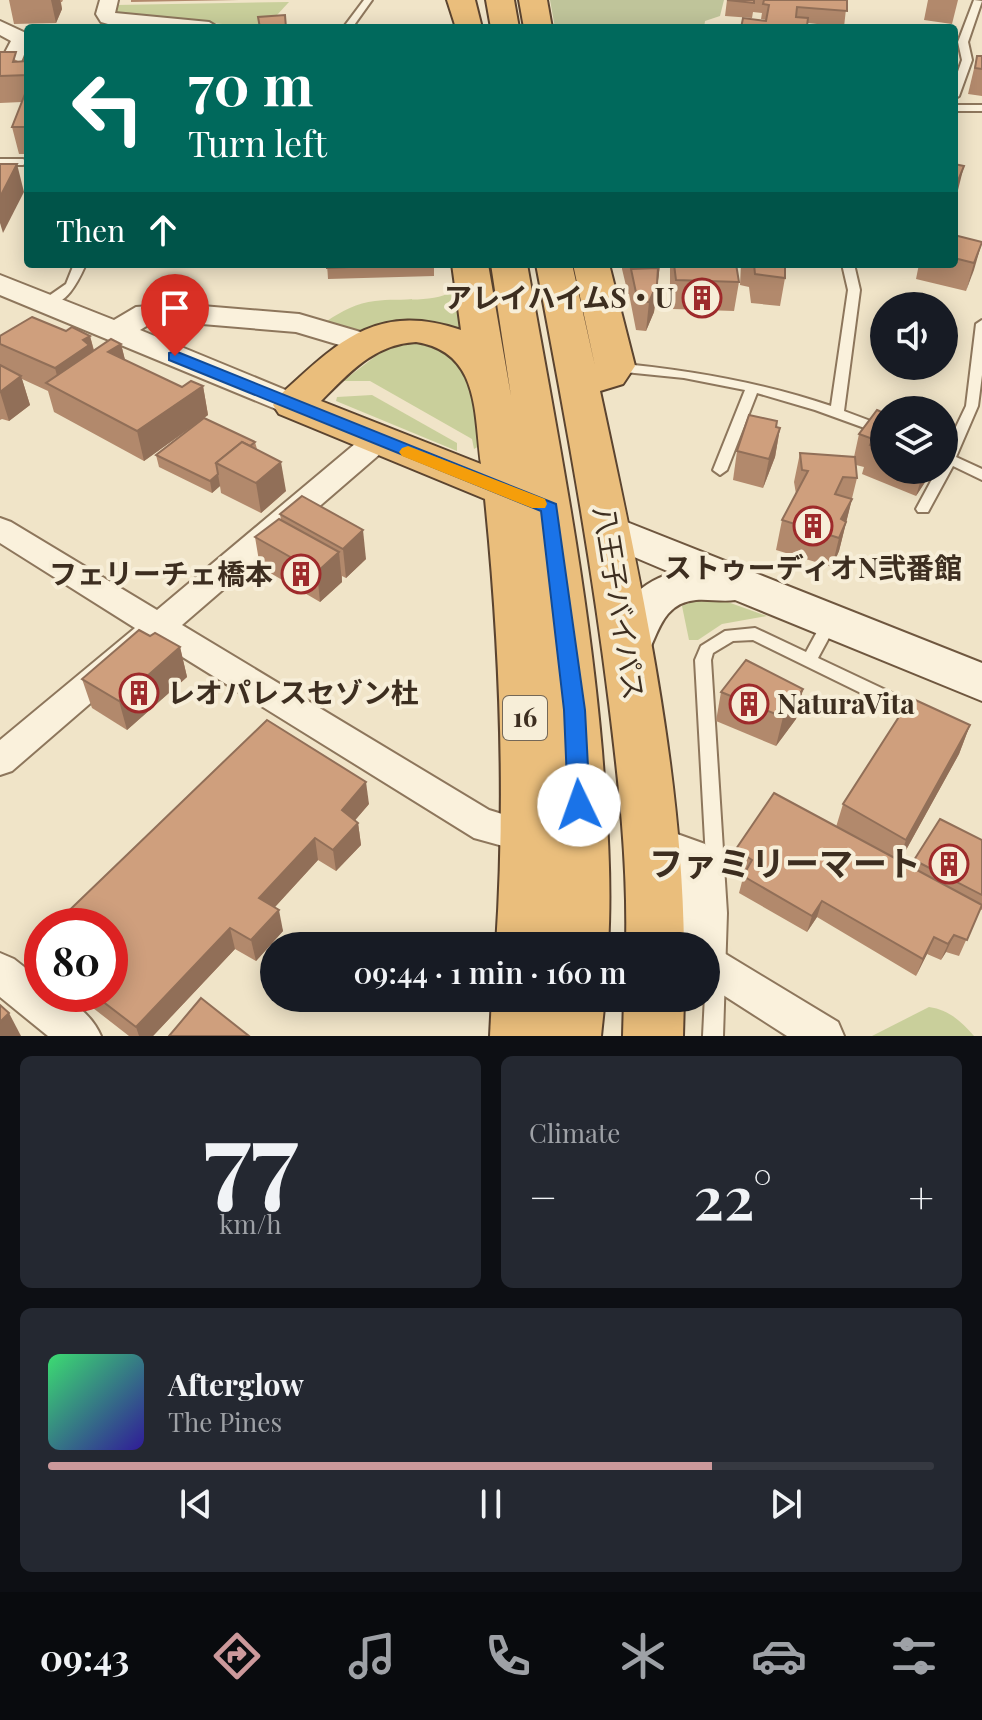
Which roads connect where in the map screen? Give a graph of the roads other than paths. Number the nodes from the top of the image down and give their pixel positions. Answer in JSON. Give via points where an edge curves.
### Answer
{"nodes":[{"id":1,"x":109,"y":0,"type":"edge"},
{"id":2,"x":368,"y":0,"type":"edge"},
{"id":3,"x":463,"y":0,"type":"edge"},
{"id":4,"x":500,"y":0,"type":"edge"},
{"id":5,"x":508,"y":0,"type":"edge"},
{"id":6,"x":533,"y":0,"type":"edge"},
{"id":7,"x":978,"y":0,"type":"edge"},
{"id":8,"x":1,"y":18,"type":"edge"},
{"id":9,"x":169,"y":24,"type":"edge"},
{"id":10,"x":350,"y":24,"type":"edge"},
{"id":11,"x":468,"y":24,"type":"edge"},
{"id":12,"x":505,"y":24,"type":"edge"},
{"id":13,"x":506,"y":24,"type":"edge"},
{"id":14,"x":537,"y":24,"type":"edge"},
{"id":15,"x":7,"y":73,"type":"edge"},
{"id":16,"x":958,"y":90,"type":"edge"},
{"id":17,"x":958,"y":108,"type":"edge"},
{"id":18,"x":982,"y":108,"type":"edge"},
{"id":19,"x":0,"y":162,"type":"edge"},
{"id":20,"x":23,"y":162,"type":"edge"},
{"id":21,"x":78,"y":268,"type":"edge"},
{"id":22,"x":470,"y":268,"type":"edge"},
{"id":23,"x":491,"y":268,"type":"edge"},
{"id":24,"x":509,"y":268,"type":"edge"},
{"id":25,"x":556,"y":268,"type":"edge"},
{"id":26,"x":591,"y":268,"type":"edge"},
{"id":27,"x":849,"y":268,"type":"edge"},
{"id":28,"x":0,"y":284,"type":"edge"},
{"id":29,"x":47,"y":303,"type":"junction"},
{"id":30,"x":982,"y":324,"type":"edge"},
{"id":31,"x":116,"y":332,"type":"junction"},
{"id":32,"x":363,"y":343,"type":"junction"},
{"id":33,"x":597,"y":376,"type":"junction"},
{"id":34,"x":489,"y":378,"type":"junction"},
{"id":35,"x":752,"y":389,"type":"junction"},
{"id":36,"x":293,"y":405,"type":"junction"},
{"id":37,"x":837,"y":411,"type":"junction"},
{"id":38,"x":870,"y":425,"type":"edge"},
{"id":39,"x":958,"y":437,"type":"edge"},
{"id":40,"x":378,"y":440,"type":"junction"},
{"id":41,"x":958,"y":467,"type":"edge"},
{"id":42,"x":720,"y":470,"type":"dead end"},
{"id":43,"x":982,"y":475,"type":"edge"},
{"id":44,"x":936,"y":484,"type":"edge"},
{"id":45,"x":528,"y":500,"type":"junction"},
{"id":46,"x":923,"y":509,"type":"dead end"},
{"id":47,"x":0,"y":529,"type":"edge"},
{"id":48,"x":609,"y":530,"type":"junction"},
{"id":49,"x":752,"y":588,"type":"junction"},
{"id":50,"x":830,"y":620,"type":"junction"},
{"id":51,"x":160,"y":626,"type":"junction"},
{"id":52,"x":628,"y":649,"type":"junction"},
{"id":53,"x":809,"y":660,"type":"junction"},
{"id":54,"x":982,"y":683,"type":"edge"},
{"id":55,"x":935,"y":721,"type":"edge"},
{"id":56,"x":0,"y":761,"type":"edge"},
{"id":57,"x":528,"y":837,"type":"junction"},
{"id":58,"x":652,"y":841,"type":"junction"},
{"id":59,"x":525,"y":932,"type":"edge"},
{"id":60,"x":579,"y":932,"type":"edge"},
{"id":61,"x":655,"y":932,"type":"edge"},
{"id":62,"x":702,"y":932,"type":"edge"},
{"id":63,"x":713,"y":932,"type":"edge"},
{"id":64,"x":720,"y":969,"type":"edge"},
{"id":65,"x":0,"y":972,"type":"edge"},
{"id":66,"x":521,"y":1012,"type":"edge"},
{"id":67,"x":574,"y":1012,"type":"edge"},
{"id":68,"x":654,"y":1012,"type":"edge"},
{"id":69,"x":711,"y":1012,"type":"edge"},
{"id":70,"x":80,"y":1036,"type":"edge"},
{"id":71,"x":520,"y":1036,"type":"edge"},
{"id":72,"x":571,"y":1036,"type":"edge"},
{"id":73,"x":653,"y":1036,"type":"edge"},
{"id":74,"x":713,"y":1036,"type":"edge"},
{"id":75,"x":823,"y":1036,"type":"edge"}],
"edges":[{"from":1,"to":9,"type":"street","via":[[108,18]]},
{"from":2,"to":10,"type":"lane"},
{"from":3,"to":11,"type":"highway"},
{"from":4,"to":12,"type":"highway"},
{"from":5,"to":13,"type":"highway"},
{"from":6,"to":14,"type":"highway"},
{"from":7,"to":16,"type":"lane","via":[[963,42],[968,75]]},
{"from":8,"to":15,"type":"street","via":[[22,39]]},
{"from":17,"to":18,"type":"lane"},
{"from":19,"to":20,"type":"lane"},
{"from":21,"to":29,"type":"lane","via":[[71,286]]},
{"from":22,"to":34,"type":"highway","number":"16"},
{"from":23,"to":34,"type":"highway","number":"16"},
{"from":24,"to":45,"type":"highway","name":"八王子バイパス","number":"16"},
{"from":25,"to":33,"type":"highway","name":"八王子バイパス"},
{"from":26,"to":33,"type":"highway"},
{"from":27,"to":37,"type":"lane","via":[[854,290]]},
{"from":28,"to":29,"type":"street"},
{"from":29,"to":31,"type":"street"},
{"from":30,"to":39,"type":"lane","via":[[972,406]]},
{"from":31,"to":32,"type":"street","via":[[147,313],[178,313],[299,323]]},
{"from":31,"to":36,"type":"street"},
{"from":32,"to":34,"type":"highway","number":"16","via":[[398,332],[438,335],[475,353]]},
{"from":32,"to":36,"type":"highway","number":"16"},
{"from":33,"to":35,"type":"lane","via":[[651,369]]},
{"from":33,"to":48,"type":"highway","name":"八王子バイパス"},
{"from":34,"to":45,"type":"highway","number":"16"},
{"from":35,"to":37,"type":"lane"},
{"from":35,"to":42,"type":"lane"},
{"from":36,"to":40,"type":"highway"},
{"from":37,"to":38,"type":"lane"},
{"from":40,"to":45,"type":"highway"},
{"from":40,"to":51,"type":"street"},
{"from":41,"to":43,"type":"lane"},
{"from":44,"to":46,"type":"lane"},
{"from":45,"to":48,"type":"highway"},
{"from":45,"to":57,"type":"highway","number":"16","via":[[521,636]]},
{"from":45,"to":60,"type":"highway","name":"八王子バイパス","number":"16","via":[[574,710]]},
{"from":47,"to":51,"type":"street"},
{"from":48,"to":49,"type":"main road"},
{"from":48,"to":52,"type":"highway","name":"八王子バイパス"},
{"from":49,"to":50,"type":"main road"},
{"from":49,"to":52,"type":"main road","via":[[690,584],[660,594],[634,623]]},
{"from":50,"to":53,"type":"lane"},
{"from":50,"to":54,"type":"main road"},
{"from":51,"to":56,"type":"street"},
{"from":51,"to":57,"type":"street","via":[[476,821]]},
{"from":52,"to":58,"type":"highway","name":"八王子バイパス"},
{"from":53,"to":55,"type":"lane"},
{"from":53,"to":63,"type":"lane","via":[[742,632],[715,641],[706,650],[718,913]]},
{"from":57,"to":59,"type":"highway","number":"16"},
{"from":58,"to":61,"type":"highway","name":"八王子バイパス"},
{"from":58,"to":62,"type":"street","via":[[692,855]]},
{"from":64,"to":75,"type":"street"},
{"from":65,"to":70,"type":"street"},
{"from":66,"to":71,"type":"highway"},
{"from":67,"to":72,"type":"highway"},
{"from":68,"to":73,"type":"highway"},
{"from":69,"to":74,"type":"lane"}]}
